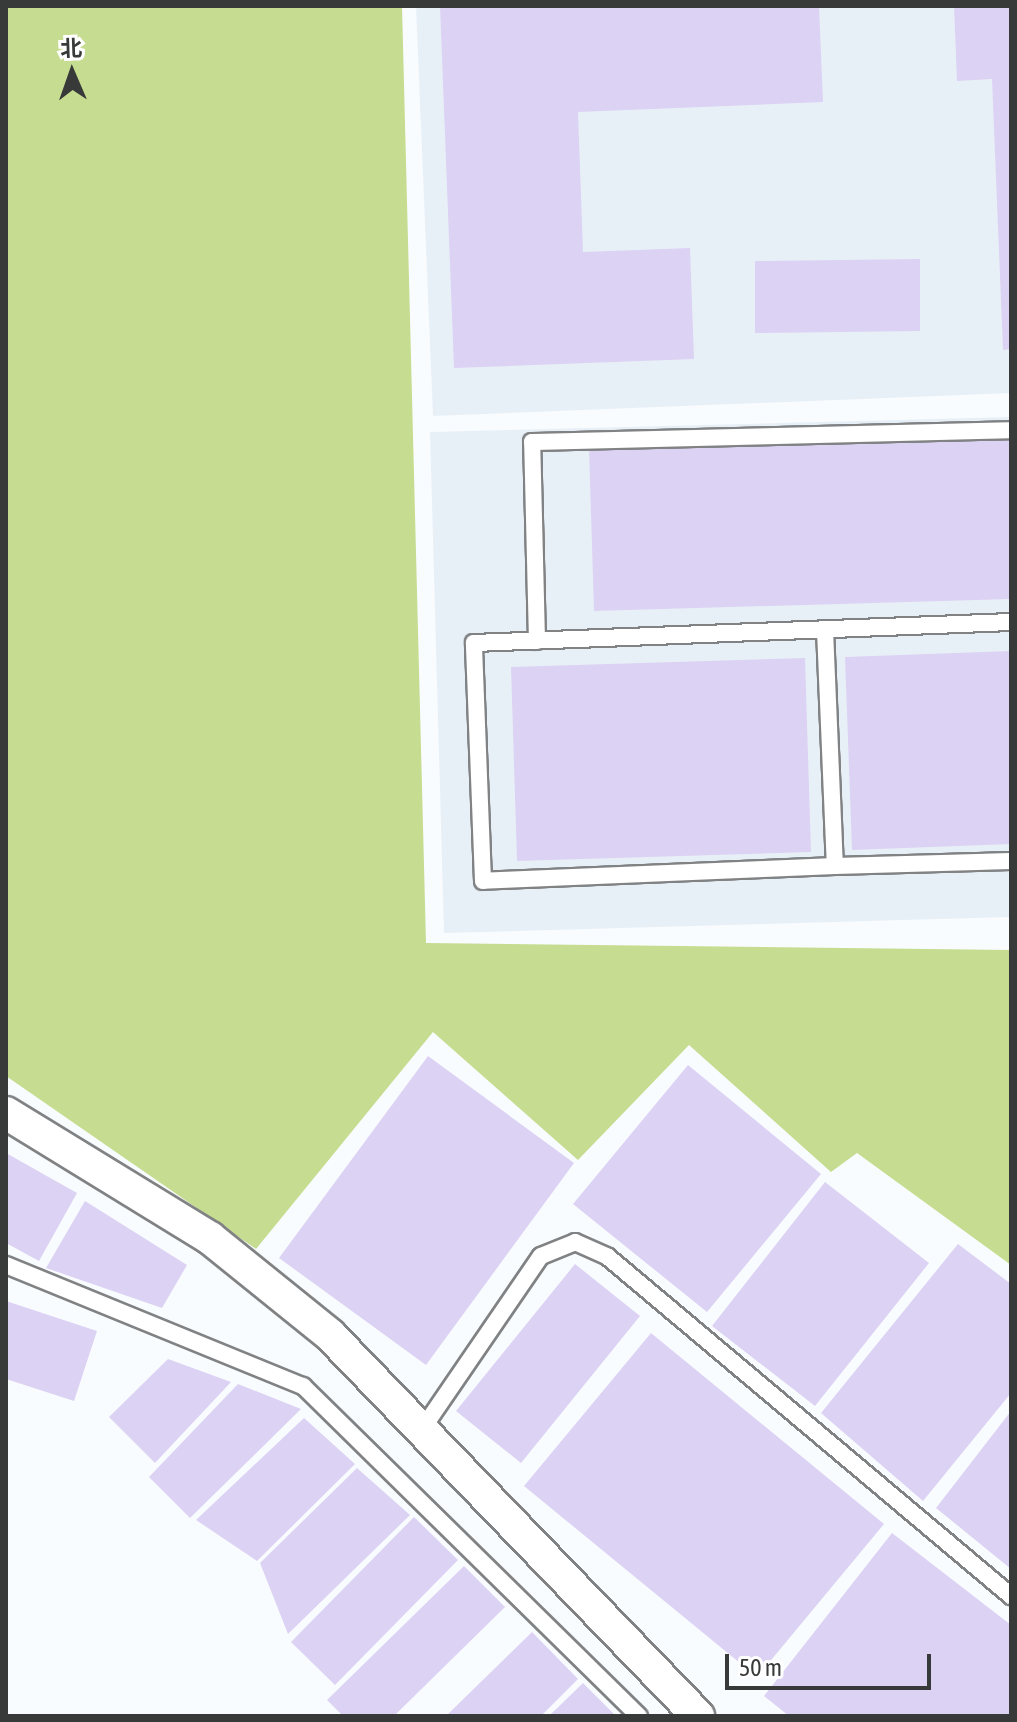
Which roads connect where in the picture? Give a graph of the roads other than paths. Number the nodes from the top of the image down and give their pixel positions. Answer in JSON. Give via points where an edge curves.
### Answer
{"nodes":[{"id":1,"x":1011,"y":430,"type":"edge"},
{"id":2,"x":1011,"y":622,"type":"edge"},
{"id":3,"x":825,"y":630,"type":"junction"},
{"id":4,"x":537,"y":641,"type":"junction"},
{"id":5,"x":1011,"y":861,"type":"edge"},
{"id":6,"x":835,"y":866,"type":"junction"},
{"id":7,"x":6,"y":1113,"type":"edge"},
{"id":8,"x":6,"y":1265,"type":"edge"},
{"id":9,"x":421,"y":1431,"type":"junction"},
{"id":10,"x":1011,"y":1596,"type":"edge"},
{"id":11,"x":639,"y":1716,"type":"edge"},
{"id":12,"x":698,"y":1716,"type":"edge"}],
"edges":[{"from":1,"to":4,"type":"lane","via":[[532,442]]},
{"from":2,"to":3,"type":"lane"},
{"from":3,"to":4,"type":"lane"},
{"from":3,"to":6,"type":"lane"},
{"from":4,"to":6,"type":"lane","via":[[474,643],[483,881]]},
{"from":5,"to":6,"type":"lane"},
{"from":7,"to":9,"type":"street","via":[[210,1238],[330,1335]]},
{"from":8,"to":11,"type":"lane","via":[[303,1386]]},
{"from":9,"to":10,"type":"lane","via":[[541,1256],[575,1242],[608,1257]]},
{"from":9,"to":12,"type":"street"}]}
